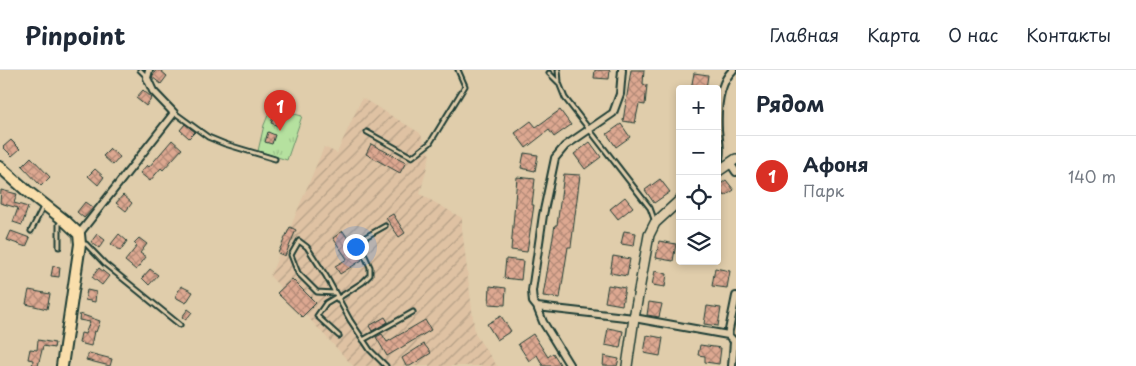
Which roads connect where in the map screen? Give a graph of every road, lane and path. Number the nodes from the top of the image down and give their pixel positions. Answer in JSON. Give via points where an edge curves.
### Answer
{"nodes":[{"id":1,"x":140,"y":70,"type":"edge"},
{"id":2,"x":149,"y":70,"type":"edge"},
{"id":3,"x":458,"y":70,"type":"edge"},
{"id":4,"x":558,"y":70,"type":"edge"},
{"id":5,"x":622,"y":70,"type":"edge"},
{"id":6,"x":733,"y":70,"type":"edge"},
{"id":7,"x":549,"y":73,"type":"dead end"},
{"id":8,"x":147,"y":78,"type":"junction"},
{"id":9,"x":559,"y":83,"type":"junction"},
{"id":10,"x":174,"y":112,"type":"junction"},
{"id":11,"x":590,"y":130,"type":"junction"},
{"id":12,"x":718,"y":130,"type":"edge"},
{"id":13,"x":366,"y":132,"type":"dead end"},
{"id":14,"x":275,"y":160,"type":"dead end"},
{"id":15,"x":733,"y":161,"type":"edge"},
{"id":16,"x":0,"y":167,"type":"edge"},
{"id":17,"x":721,"y":169,"type":"edge"},
{"id":18,"x":736,"y":172,"type":"edge"},
{"id":19,"x":676,"y":204,"type":"edge"},
{"id":20,"x":45,"y":205,"type":"junction"},
{"id":21,"x":63,"y":218,"type":"junction"},
{"id":22,"x":655,"y":223,"type":"junction"},
{"id":23,"x":384,"y":226,"type":"dead end"},
{"id":24,"x":31,"y":231,"type":"dead end"},
{"id":25,"x":79,"y":239,"type":"junction"},
{"id":26,"x":58,"y":247,"type":"dead end"},
{"id":27,"x":336,"y":296,"type":"junction"},
{"id":28,"x":736,"y":296,"type":"edge"},
{"id":29,"x":537,"y":307,"type":"junction"},
{"id":30,"x":412,"y":312,"type":"dead end"},
{"id":31,"x":634,"y":318,"type":"junction"},
{"id":32,"x":180,"y":325,"type":"dead end"},
{"id":33,"x":728,"y":335,"type":"junction"},
{"id":34,"x":339,"y":336,"type":"dead end"},
{"id":35,"x":363,"y":340,"type":"junction"},
{"id":36,"x":735,"y":342,"type":"edge"},
{"id":37,"x":62,"y":366,"type":"edge"},
{"id":38,"x":386,"y":366,"type":"edge"},
{"id":39,"x":570,"y":366,"type":"edge"},
{"id":40,"x":628,"y":366,"type":"edge"},
{"id":41,"x":732,"y":366,"type":"edge"}],
"edges":[{"from":1,"to":8,"type":"lane"},
{"from":2,"to":8,"type":"street"},
{"from":3,"to":13,"type":"lane","via":[[465,86],[430,143],[412,157]]},
{"from":4,"to":9,"type":"lane"},
{"from":5,"to":11,"type":"street","via":[[620,94],[613,113]]},
{"from":6,"to":12,"type":"street","via":[[722,84]]},
{"from":7,"to":9,"type":"lane"},
{"from":8,"to":10,"type":"street","via":[[153,91]]},
{"from":9,"to":11,"type":"lane","via":[[565,98]]},
{"from":10,"to":14,"type":"lane","via":[[208,137]]},
{"from":10,"to":25,"type":"street"},
{"from":11,"to":22,"type":"lane","via":[[650,208]]},
{"from":11,"to":29,"type":"street","via":[[565,146],[555,158],[532,291]]},
{"from":15,"to":17,"type":"street"},
{"from":15,"to":18,"type":"street"},
{"from":16,"to":20,"type":"main road"},
{"from":19,"to":22,"type":"street"},
{"from":20,"to":21,"type":"main road"},
{"from":20,"to":24,"type":"lane"},
{"from":21,"to":25,"type":"main road"},
{"from":21,"to":26,"type":"lane","via":[[59,224]]},
{"from":22,"to":31,"type":"street","via":[[648,235]]},
{"from":23,"to":27,"type":"lane","via":[[360,240],[370,275]]},
{"from":25,"to":32,"type":"lane"},
{"from":25,"to":37,"type":"main road"},
{"from":27,"to":27,"type":"lane","via":[[307,247],[299,241],[291,255],[298,273],[317,292]]},
{"from":27,"to":34,"type":"lane","via":[[316,316]]},
{"from":27,"to":35,"type":"lane"},
{"from":28,"to":33,"type":"street"},
{"from":29,"to":31,"type":"street"},
{"from":29,"to":39,"type":"street"},
{"from":30,"to":35,"type":"lane"},
{"from":31,"to":33,"type":"street"},
{"from":31,"to":40,"type":"street"},
{"from":33,"to":36,"type":"street"},
{"from":35,"to":38,"type":"lane"},
{"from":36,"to":41,"type":"street"}]}
